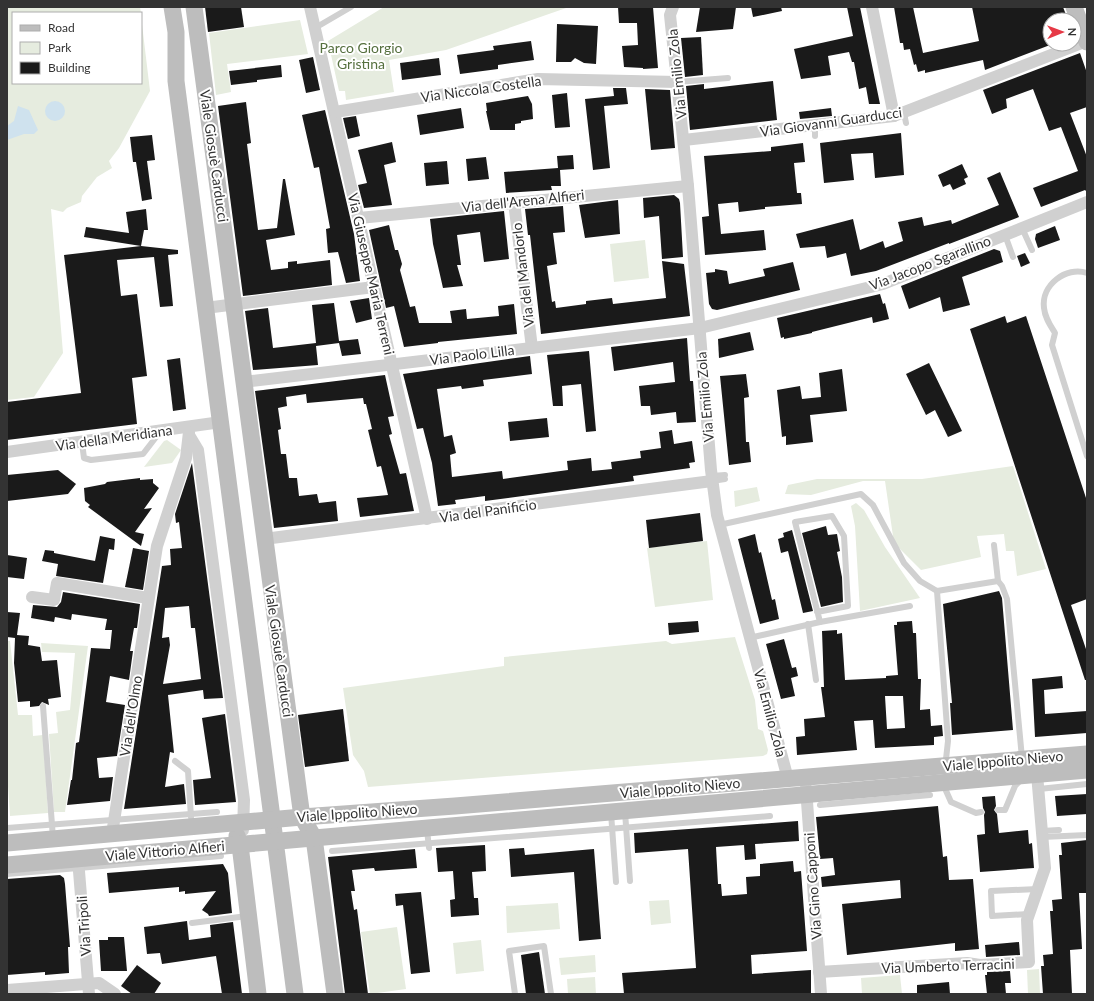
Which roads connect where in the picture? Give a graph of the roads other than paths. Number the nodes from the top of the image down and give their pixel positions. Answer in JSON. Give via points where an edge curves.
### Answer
{"nodes":[{"id":1,"x":161,"y":7,"type":"edge"},
{"id":2,"x":172,"y":7,"type":"edge"},
{"id":3,"x":194,"y":7,"type":"edge"},
{"id":4,"x":310,"y":7,"type":"edge"},
{"id":5,"x":351,"y":7,"type":"edge"},
{"id":6,"x":673,"y":7,"type":"edge"},
{"id":7,"x":872,"y":7,"type":"edge"},
{"id":8,"x":1074,"y":7,"type":"edge"},
{"id":9,"x":315,"y":28,"type":"junction"},
{"id":10,"x":1087,"y":42,"type":"edge"},
{"id":11,"x":728,"y":78,"type":"dead end"},
{"id":12,"x":176,"y":81,"type":"junction"},
{"id":13,"x":677,"y":82,"type":"junction"},
{"id":14,"x":335,"y":112,"type":"junction"},
{"id":15,"x":901,"y":117,"type":"junction"},
{"id":16,"x":684,"y":140,"type":"junction"},
{"id":17,"x":688,"y":186,"type":"junction"},
{"id":18,"x":514,"y":202,"type":"junction"},
{"id":19,"x":1087,"y":202,"type":"edge"},
{"id":20,"x":358,"y":218,"type":"junction"},
{"id":21,"x":1022,"y":228,"type":"junction"},
{"id":22,"x":1005,"y":235,"type":"junction"},
{"id":23,"x":1032,"y":250,"type":"dead end"},
{"id":24,"x":1013,"y":257,"type":"dead end"},
{"id":25,"x":1087,"y":273,"type":"edge"},
{"id":26,"x":374,"y":287,"type":"junction"},
{"id":27,"x":234,"y":305,"type":"junction"},
{"id":28,"x":205,"y":308,"type":"junction"},
{"id":29,"x":700,"y":328,"type":"junction"},
{"id":30,"x":532,"y":348,"type":"junction"},
{"id":31,"x":391,"y":364,"type":"junction"},
{"id":32,"x":243,"y":382,"type":"junction"},
{"id":33,"x":221,"y":422,"type":"junction"},
{"id":34,"x":189,"y":431,"type":"junction"},
{"id":35,"x":160,"y":432,"type":"junction"},
{"id":36,"x":82,"y":443,"type":"junction"},
{"id":37,"x":7,"y":452,"type":"edge"},
{"id":38,"x":1087,"y":456,"type":"edge"},
{"id":39,"x":725,"y":477,"type":"dead end"},
{"id":40,"x":712,"y":478,"type":"junction"},
{"id":41,"x":427,"y":519,"type":"junction"},
{"id":42,"x":719,"y":525,"type":"junction"},
{"id":43,"x":264,"y":539,"type":"junction"},
{"id":44,"x":994,"y":545,"type":"dead end"},
{"id":45,"x":998,"y":581,"type":"junction"},
{"id":46,"x":937,"y":591,"type":"junction"},
{"id":47,"x":32,"y":597,"type":"dead end"},
{"id":48,"x":148,"y":598,"type":"junction"},
{"id":49,"x":910,"y":606,"type":"dead end"},
{"id":50,"x":817,"y":612,"type":"junction"},
{"id":51,"x":820,"y":622,"type":"junction"},
{"id":52,"x":808,"y":624,"type":"junction"},
{"id":53,"x":749,"y":638,"type":"junction"},
{"id":54,"x":816,"y":680,"type":"dead end"},
{"id":55,"x":43,"y":706,"type":"dead end"},
{"id":56,"x":1087,"y":754,"type":"edge"},
{"id":57,"x":175,"y":761,"type":"dead end"},
{"id":58,"x":1029,"y":768,"type":"junction"},
{"id":59,"x":1087,"y":770,"type":"edge"},
{"id":60,"x":942,"y":774,"type":"junction"},
{"id":61,"x":806,"y":778,"type":"junction"},
{"id":62,"x":788,"y":779,"type":"junction"},
{"id":63,"x":1087,"y":784,"type":"edge"},
{"id":64,"x":930,"y":796,"type":"dead end"},
{"id":65,"x":806,"y":799,"type":"junction"},
{"id":66,"x":998,"y":810,"type":"dead end"},
{"id":67,"x":217,"y":812,"type":"dead end"},
{"id":68,"x":981,"y":812,"type":"dead end"},
{"id":69,"x":770,"y":816,"type":"dead end"},
{"id":70,"x":302,"y":817,"type":"junction"},
{"id":71,"x":618,"y":819,"type":"junction"},
{"id":72,"x":192,"y":820,"type":"junction"},
{"id":73,"x":273,"y":820,"type":"junction"},
{"id":74,"x":236,"y":824,"type":"junction"},
{"id":75,"x":113,"y":827,"type":"junction"},
{"id":76,"x":7,"y":828,"type":"edge"},
{"id":77,"x":1059,"y":830,"type":"dead end"},
{"id":78,"x":53,"y":832,"type":"junction"},
{"id":79,"x":1042,"y":834,"type":"junction"},
{"id":80,"x":1087,"y":835,"type":"edge"},
{"id":81,"x":314,"y":838,"type":"junction"},
{"id":82,"x":428,"y":840,"type":"junction"},
{"id":83,"x":275,"y":842,"type":"junction"},
{"id":84,"x":7,"y":843,"type":"edge"},
{"id":85,"x":240,"y":845,"type":"junction"},
{"id":86,"x":332,"y":851,"type":"dead end"},
{"id":87,"x":221,"y":856,"type":"dead end"},
{"id":88,"x":55,"y":860,"type":"junction"},
{"id":89,"x":79,"y":863,"type":"junction"},
{"id":90,"x":7,"y":865,"type":"edge"},
{"id":91,"x":7,"y":874,"type":"edge"},
{"id":92,"x":630,"y":881,"type":"dead end"},
{"id":93,"x":616,"y":882,"type":"dead end"},
{"id":94,"x":1038,"y":888,"type":"junction"},
{"id":95,"x":1029,"y":914,"type":"junction"},
{"id":96,"x":249,"y":915,"type":"junction"},
{"id":97,"x":192,"y":923,"type":"dead end"},
{"id":98,"x":820,"y":972,"type":"junction"},
{"id":99,"x":89,"y":989,"type":"edge"},
{"id":100,"x":7,"y":990,"type":"edge"},
{"id":101,"x":115,"y":994,"type":"edge"},
{"id":102,"x":258,"y":994,"type":"edge"},
{"id":103,"x":295,"y":994,"type":"edge"},
{"id":104,"x":335,"y":994,"type":"edge"},
{"id":105,"x":514,"y":994,"type":"edge"},
{"id":106,"x":551,"y":994,"type":"edge"},
{"id":107,"x":821,"y":994,"type":"edge"}],
"edges":[{"from":1,"to":12,"type":"main road","name":"Viale Giosuè Carducci"},
{"from":2,"to":12,"type":"main road","name":"Viale Giosuè Carducci","via":[[176,32]]},
{"from":3,"to":27,"type":"main road","name":"Viale Giosuè Carducci"},
{"from":4,"to":9,"type":"street","name":"Via Giuseppe Maria Terreni"},
{"from":5,"to":9,"type":"lane"},
{"from":6,"to":13,"type":"street","name":"Via Emilio Zola","via":[[670,15]]},
{"from":7,"to":15,"type":"street"},
{"from":8,"to":10,"type":"main road"},
{"from":9,"to":14,"type":"street","name":"Via Giuseppe Maria Terreni"},
{"from":10,"to":15,"type":"street","name":"Via Giovanni Guarducci"},
{"from":11,"to":13,"type":"lane"},
{"from":12,"to":28,"type":"main road","name":"Viale Giosuè Carducci"},
{"from":13,"to":14,"type":"street","name":"Via Niccola Costella","via":[[538,79]]},
{"from":13,"to":16,"type":"street","name":"Via Emilio Zola"},
{"from":14,"to":20,"type":"street","name":"Via Giuseppe Maria Terreni"},
{"from":15,"to":16,"type":"street","name":"Via Giovanni Guarducci","via":[[815,131]]},
{"from":16,"to":17,"type":"street","name":"Via Emilio Zola"},
{"from":17,"to":18,"type":"street","name":"Via dell'Arena Alfieri"},
{"from":17,"to":29,"type":"street","name":"Via Emilio Zola"},
{"from":18,"to":20,"type":"street","name":"Via dell'Arena Alfieri"},
{"from":18,"to":30,"type":"street","name":"Via del Mandorlo"},
{"from":19,"to":21,"type":"street","name":"Via Jacopo Sgarallino"},
{"from":20,"to":26,"type":"street","name":"Via Giuseppe Maria Terreni"},
{"from":21,"to":22,"type":"street","name":"Via Jacopo Sgarallino"},
{"from":21,"to":23,"type":"lane"},
{"from":22,"to":24,"type":"lane"},
{"from":22,"to":29,"type":"street","name":"Via Jacopo Sgarallino","via":[[883,284]]},
{"from":25,"to":38,"type":"lane","via":[[1072,271],[1059,277],[1047,292],[1043,307],[1055,333],[1052,345]]},
{"from":26,"to":27,"type":"street"},
{"from":26,"to":31,"type":"street","name":"Via Giuseppe Maria Terreni"},
{"from":27,"to":28,"type":"street"},
{"from":27,"to":32,"type":"main road","name":"Viale Giosuè Carducci"},
{"from":28,"to":33,"type":"main road","name":"Viale Giosuè Carducci"},
{"from":29,"to":30,"type":"street","name":"Via Paolo Lilla"},
{"from":29,"to":40,"type":"street","name":"Via Emilio Zola"},
{"from":30,"to":31,"type":"street","name":"Via Paolo Lilla"},
{"from":31,"to":32,"type":"street","name":"Via Paolo Lilla"},
{"from":31,"to":41,"type":"street","name":"Via Giuseppe Maria Terreni"},
{"from":32,"to":43,"type":"main road","name":"Viale Giosuè Carducci"},
{"from":33,"to":34,"type":"street","name":"Via della Meridiana"},
{"from":33,"to":73,"type":"main road","name":"Viale Giosuè Carducci"},
{"from":34,"to":35,"type":"street","name":"Via della Meridiana"},
{"from":34,"to":48,"type":"street","name":"Via dell'Olmo","via":[[186,458],[157,546]]},
{"from":34,"to":74,"type":"street","via":[[198,450],[244,800]]},
{"from":35,"to":36,"type":"street","name":"Via della Meridiana"},
{"from":35,"to":36,"type":"lane","via":[[144,454],[91,460],[84,458]]},
{"from":36,"to":37,"type":"street","name":"Via della Meridiana"},
{"from":39,"to":40,"type":"lane"},
{"from":40,"to":41,"type":"street","name":"Via del Panificio"},
{"from":40,"to":42,"type":"street","name":"Via Emilio Zola"},
{"from":41,"to":43,"type":"street","name":"Via del Panificio"},
{"from":42,"to":46,"type":"lane","via":[[861,494],[873,505],[904,563],[920,581]]},
{"from":42,"to":53,"type":"street","name":"Via Emilio Zola"},
{"from":43,"to":70,"type":"main road","name":"Viale Giosuè Carducci"},
{"from":44,"to":45,"type":"lane"},
{"from":45,"to":46,"type":"lane"},
{"from":45,"to":58,"type":"lane","via":[[1007,599]]},
{"from":46,"to":60,"type":"lane","via":[[948,741]]},
{"from":47,"to":48,"type":"street","via":[[54,600],[57,583]]},
{"from":48,"to":75,"type":"street","name":"Via dell'Olmo"},
{"from":49,"to":51,"type":"lane"},
{"from":50,"to":50,"type":"lane","via":[[796,522],[832,516],[844,536],[848,606]]},
{"from":50,"to":51,"type":"lane"},
{"from":51,"to":52,"type":"lane"},
{"from":52,"to":53,"type":"lane"},
{"from":52,"to":54,"type":"lane"},
{"from":53,"to":62,"type":"street","name":"Via Emilio Zola"},
{"from":55,"to":78,"type":"lane"},
{"from":56,"to":58,"type":"main road","name":"Viale Ippolito Nievo"},
{"from":57,"to":72,"type":"lane","via":[[188,771]]},
{"from":58,"to":59,"type":"main road","name":"Viale Ippolito Nievo"},
{"from":58,"to":60,"type":"main road","name":"Viale Ippolito Nievo"},
{"from":58,"to":63,"type":"lane"},
{"from":58,"to":66,"type":"lane","via":[[1015,786],[1005,810]]},
{"from":58,"to":79,"type":"street","name":"Via Umberto Terracini"},
{"from":60,"to":61,"type":"main road","name":"Viale Ippolito Nievo"},
{"from":60,"to":65,"type":"main road","name":"Viale Ippolito Nievo"},
{"from":60,"to":68,"type":"lane","via":[[952,802],[976,813]]},
{"from":61,"to":62,"type":"main road","name":"Viale Ippolito Nievo"},
{"from":61,"to":65,"type":"street","name":"Via Gino Capponi"},
{"from":62,"to":65,"type":"lane"},
{"from":62,"to":70,"type":"main road","name":"Viale Ippolito Nievo"},
{"from":64,"to":65,"type":"lane"},
{"from":65,"to":71,"type":"main road","name":"Viale Ippolito Nievo"},
{"from":65,"to":98,"type":"street","name":"Via Gino Capponi"},
{"from":67,"to":72,"type":"lane"},
{"from":69,"to":71,"type":"lane","name":"Viale Ippolito Nievo"},
{"from":70,"to":73,"type":"main road","name":"Viale Ippolito Nievo"},
{"from":70,"to":81,"type":"main road","name":"Viale Giosuè Carducci"},
{"from":71,"to":82,"type":"main road","name":"Viale Ippolito Nievo"},
{"from":71,"to":92,"type":"lane"},
{"from":71,"to":93,"type":"lane"},
{"from":72,"to":74,"type":"main road","name":"Viale Vittorio Alfieri"},
{"from":72,"to":75,"type":"main road","name":"Viale Vittorio Alfieri"},
{"from":73,"to":74,"type":"main road","name":"Viale Vittorio Alfieri"},
{"from":73,"to":83,"type":"main road","name":"Viale Giosuè Carducci"},
{"from":74,"to":85,"type":"main road","via":[[235,831]]},
{"from":75,"to":78,"type":"main road","name":"Viale Vittorio Alfieri"},
{"from":76,"to":78,"type":"lane"},
{"from":77,"to":79,"type":"lane"},
{"from":78,"to":84,"type":"main road","name":"Viale Vittorio Alfieri"},
{"from":78,"to":88,"type":"street"},
{"from":79,"to":80,"type":"lane"},
{"from":79,"to":94,"type":"street","name":"Via Umberto Terracini","via":[[1045,868]]},
{"from":81,"to":82,"type":"main road","name":"Viale Ippolito Nievo"},
{"from":81,"to":83,"type":"main road","name":"Viale Ippolito Nievo"},
{"from":81,"to":104,"type":"main road","name":"Viale Giosuè Carducci","via":[[330,939]]},
{"from":82,"to":86,"type":"lane","name":"Viale Ippolito Nievo"},
{"from":83,"to":85,"type":"main road","name":"Viale Vittorio Alfieri"},
{"from":83,"to":103,"type":"main road","name":"Viale Giosuè Carducci"},
{"from":85,"to":89,"type":"main road","name":"Viale Vittorio Alfieri"},
{"from":85,"to":96,"type":"main road"},
{"from":87,"to":89,"type":"lane"},
{"from":88,"to":89,"type":"main road","name":"Viale Vittorio Alfieri"},
{"from":88,"to":90,"type":"main road","name":"Viale Vittorio Alfieri"},
{"from":89,"to":91,"type":"lane"},
{"from":89,"to":99,"type":"street","name":"Via Tripoli"},
{"from":94,"to":95,"type":"street","name":"Via Umberto Terracini"},
{"from":94,"to":95,"type":"lane","via":[[991,891],[992,916]]},
{"from":95,"to":98,"type":"street","name":"Via Umberto Terracini","via":[[1029,962]]},
{"from":96,"to":97,"type":"lane"},
{"from":96,"to":102,"type":"main road"},
{"from":98,"to":107,"type":"street","name":"Via Gino Capponi"},
{"from":99,"to":100,"type":"street"},
{"from":99,"to":101,"type":"street","via":[[99,983]]},
{"from":105,"to":106,"type":"lane","via":[[509,951],[544,946]]}]}
